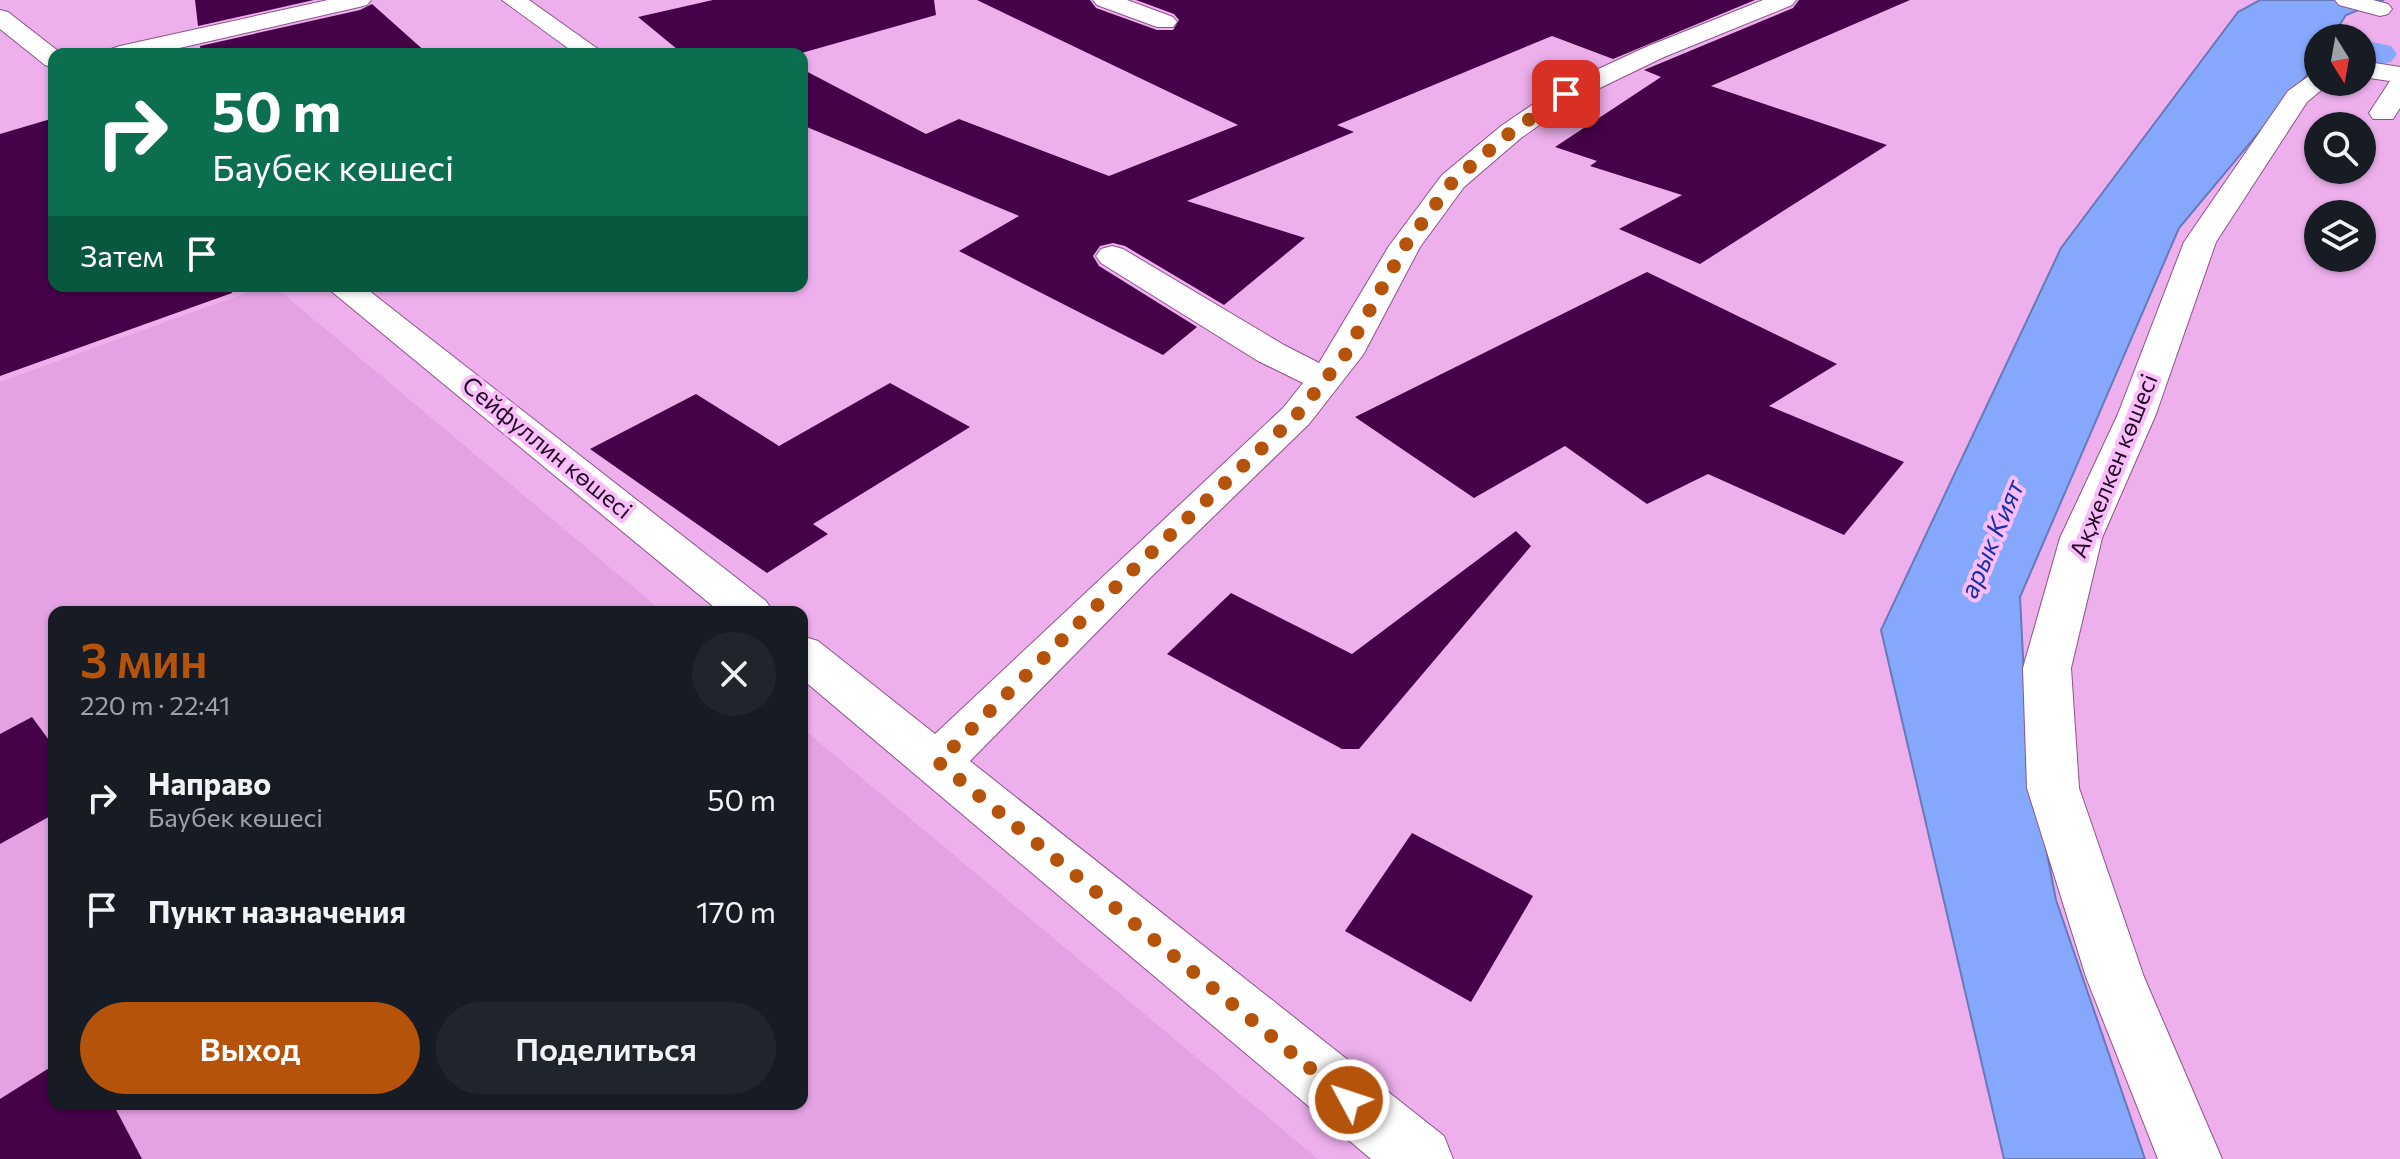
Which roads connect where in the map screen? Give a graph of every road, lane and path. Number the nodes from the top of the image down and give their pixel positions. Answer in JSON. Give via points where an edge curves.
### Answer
{"nodes":[{"id":1,"x":359,"y":0,"type":"edge"},
{"id":2,"x":514,"y":0,"type":"edge"},
{"id":3,"x":1105,"y":0,"type":"edge"},
{"id":4,"x":1784,"y":0,"type":"edge"},
{"id":5,"x":2347,"y":0,"type":"edge"},
{"id":6,"x":2386,"y":11,"type":"edge"},
{"id":7,"x":0,"y":17,"type":"edge"},
{"id":8,"x":1165,"y":22,"type":"dead end"},
{"id":9,"x":147,"y":48,"type":"edge"},
{"id":10,"x":583,"y":48,"type":"edge"},
{"id":11,"x":45,"y":53,"type":"edge"},
{"id":12,"x":0,"y":54,"type":"edge"},
{"id":13,"x":2376,"y":71,"type":"edge"},
{"id":14,"x":2400,"y":75,"type":"edge"},
{"id":15,"x":2400,"y":86,"type":"edge"},
{"id":16,"x":2304,"y":92,"type":"edge"},
{"id":17,"x":2383,"y":113,"type":"dead end"},
{"id":18,"x":1112,"y":256,"type":"dead end"},
{"id":19,"x":350,"y":292,"type":"edge"},
{"id":20,"x":1325,"y":380,"type":"junction"},
{"id":21,"x":742,"y":606,"type":"edge"},
{"id":22,"x":808,"y":658,"type":"edge"},
{"id":23,"x":938,"y":762,"type":"junction"},
{"id":24,"x":1421,"y":1159,"type":"edge"},
{"id":25,"x":2190,"y":1159,"type":"edge"}],
"edges":[{"from":1,"to":9,"type":"street"},
{"from":2,"to":10,"type":"street"},
{"from":3,"to":8,"type":"street"},
{"from":4,"to":20,"type":"street","via":[[1566,94],[1511,132],[1453,181],[1405,246],[1345,355]]},
{"from":5,"to":6,"type":"street"},
{"from":7,"to":11,"type":"street"},
{"from":11,"to":12,"type":"street"},
{"from":13,"to":14,"type":"street"},
{"from":15,"to":17,"type":"street"},
{"from":16,"to":25,"type":"street","name":"Ақжелкен көшесі","via":[[2200,242],[2137,414],[2081,538],[2047,668],[2053,788],[2115,977]]},
{"from":18,"to":20,"type":"street"},
{"from":19,"to":21,"type":"street","name":"Сейфуллин көшесі"},
{"from":20,"to":23,"type":"street","via":[[1296,416]]},
{"from":22,"to":23,"type":"street"},
{"from":23,"to":24,"type":"street"}]}
